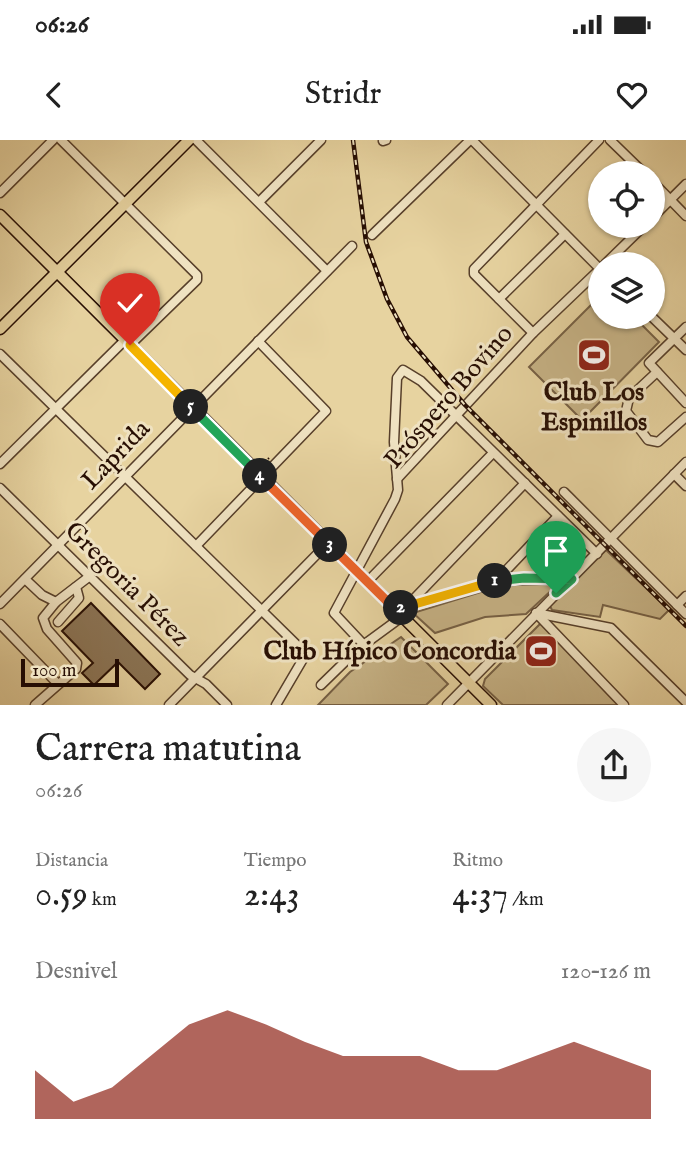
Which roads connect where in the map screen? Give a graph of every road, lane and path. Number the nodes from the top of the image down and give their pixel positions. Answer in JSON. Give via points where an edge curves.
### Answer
{"nodes":[{"id":1,"x":53,"y":140,"type":"edge"},
{"id":2,"x":61,"y":140,"type":"edge"},
{"id":3,"x":189,"y":140,"type":"edge"},
{"id":4,"x":196,"y":140,"type":"edge"},
{"id":5,"x":321,"y":140,"type":"edge"},
{"id":6,"x":471,"y":140,"type":"edge"},
{"id":7,"x":599,"y":140,"type":"edge"},
{"id":8,"x":610,"y":140,"type":"edge"},
{"id":9,"x":632,"y":161,"type":"edge"},
{"id":10,"x":686,"y":184,"type":"edge"},
{"id":11,"x":0,"y":193,"type":"edge"},
{"id":12,"x":665,"y":195,"type":"edge"},
{"id":13,"x":670,"y":200,"type":"junction"},
{"id":14,"x":259,"y":202,"type":"junction"},
{"id":15,"x":535,"y":203,"type":"junction"},
{"id":16,"x":125,"y":204,"type":"junction"},
{"id":17,"x":665,"y":205,"type":"edge"},
{"id":18,"x":0,"y":215,"type":"edge"},
{"id":19,"x":686,"y":216,"type":"edge"},
{"id":20,"x":565,"y":234,"type":"junction"},
{"id":21,"x":372,"y":235,"type":"dead end"},
{"id":22,"x":632,"y":238,"type":"edge"},
{"id":23,"x":352,"y":246,"type":"dead end"},
{"id":24,"x":617,"y":252,"type":"edge"},
{"id":25,"x":588,"y":257,"type":"edge"},
{"id":26,"x":327,"y":271,"type":"junction"},
{"id":27,"x":57,"y":272,"type":"junction"},
{"id":28,"x":588,"y":280,"type":"edge"},
{"id":29,"x":499,"y":299,"type":"junction"},
{"id":30,"x":686,"y":327,"type":"edge"},
{"id":31,"x":0,"y":329,"type":"edge"},
{"id":32,"x":665,"y":329,"type":"edge"},
{"id":33,"x":533,"y":333,"type":"junction"},
{"id":34,"x":675,"y":338,"type":"junction"},
{"id":35,"x":258,"y":341,"type":"junction"},
{"id":36,"x":128,"y":343,"type":"junction"},
{"id":37,"x":686,"y":350,"type":"edge"},
{"id":38,"x":0,"y":354,"type":"edge"},
{"id":39,"x":657,"y":372,"type":"junction"},
{"id":40,"x":686,"y":403,"type":"edge"},
{"id":41,"x":55,"y":408,"type":"junction"},
{"id":42,"x":191,"y":408,"type":"junction"},
{"id":43,"x":456,"y":416,"type":"junction"},
{"id":44,"x":686,"y":417,"type":"edge"},
{"id":45,"x":493,"y":453,"type":"junction"},
{"id":46,"x":686,"y":462,"type":"edge"},
{"id":47,"x":0,"y":464,"type":"edge"},
{"id":48,"x":674,"y":474,"type":"junction"},
{"id":49,"x":124,"y":476,"type":"junction"},
{"id":50,"x":261,"y":478,"type":"junction"},
{"id":51,"x":397,"y":479,"type":"junction"},
{"id":52,"x":525,"y":483,"type":"junction"},
{"id":53,"x":686,"y":486,"type":"edge"},
{"id":54,"x":0,"y":488,"type":"edge"},
{"id":55,"x":564,"y":492,"type":"dead end"},
{"id":56,"x":558,"y":516,"type":"junction"},
{"id":57,"x":611,"y":540,"type":"junction"},
{"id":58,"x":328,"y":544,"type":"junction"},
{"id":59,"x":58,"y":545,"type":"junction"},
{"id":60,"x":195,"y":546,"type":"junction"},
{"id":61,"x":597,"y":554,"type":"junction"},
{"id":62,"x":355,"y":570,"type":"junction"},
{"id":63,"x":90,"y":576,"type":"junction"},
{"id":64,"x":25,"y":579,"type":"junction"},
{"id":65,"x":572,"y":579,"type":"junction"},
{"id":66,"x":497,"y":581,"type":"junction"},
{"id":67,"x":367,"y":582,"type":"junction"},
{"id":68,"x":76,"y":587,"type":"junction"},
{"id":69,"x":686,"y":596,"type":"edge"},
{"id":70,"x":56,"y":602,"type":"junction"},
{"id":71,"x":0,"y":604,"type":"edge"},
{"id":72,"x":408,"y":605,"type":"junction"},
{"id":73,"x":677,"y":605,"type":"junction"},
{"id":74,"x":262,"y":610,"type":"junction"},
{"id":75,"x":400,"y":613,"type":"junction"},
{"id":76,"x":536,"y":613,"type":"junction"},
{"id":77,"x":686,"y":614,"type":"edge"},
{"id":78,"x":58,"y":622,"type":"dead end"},
{"id":79,"x":0,"y":624,"type":"edge"},
{"id":80,"x":363,"y":645,"type":"junction"},
{"id":81,"x":195,"y":678,"type":"junction"},
{"id":82,"x":57,"y":683,"type":"junction"},
{"id":83,"x":469,"y":683,"type":"junction"},
{"id":84,"x":321,"y":685,"type":"dead end"},
{"id":85,"x":686,"y":702,"type":"edge"},
{"id":86,"x":35,"y":705,"type":"edge"},
{"id":87,"x":169,"y":705,"type":"edge"},
{"id":88,"x":227,"y":705,"type":"edge"},
{"id":89,"x":276,"y":705,"type":"edge"},
{"id":90,"x":447,"y":705,"type":"edge"},
{"id":91,"x":491,"y":705,"type":"edge"},
{"id":92,"x":624,"y":705,"type":"edge"}],
"edges":[{"from":1,"to":11,"type":"street"},
{"from":2,"to":16,"type":"street"},
{"from":3,"to":16,"type":"main road"},
{"from":4,"to":14,"type":"street"},
{"from":5,"to":14,"type":"street"},
{"from":6,"to":15,"type":"street"},
{"from":6,"to":21,"type":"street"},
{"from":7,"to":15,"type":"street"},
{"from":8,"to":9,"type":"street"},
{"from":10,"to":13,"type":"street"},
{"from":12,"to":13,"type":"street"},
{"from":13,"to":17,"type":"street"},
{"from":13,"to":19,"type":"street"},
{"from":14,"to":26,"type":"street"},
{"from":15,"to":20,"type":"street"},
{"from":15,"to":29,"type":"street","via":[[474,269]]},
{"from":16,"to":27,"type":"main road"},
{"from":16,"to":36,"type":"street","via":[[197,275],[197,281]]},
{"from":18,"to":27,"type":"main road"},
{"from":20,"to":25,"type":"street"},
{"from":20,"to":29,"type":"street"},
{"from":22,"to":24,"type":"street"},
{"from":23,"to":26,"type":"street","name":"Laprida"},
{"from":26,"to":35,"type":"street","name":"Laprida"},
{"from":27,"to":31,"type":"main road"},
{"from":27,"to":36,"type":"main road"},
{"from":28,"to":33,"type":"street","name":"Próspero Bovino"},
{"from":29,"to":33,"type":"street"},
{"from":30,"to":34,"type":"street"},
{"from":32,"to":34,"type":"street"},
{"from":33,"to":43,"type":"street","name":"Próspero Bovino"},
{"from":34,"to":37,"type":"street"},
{"from":34,"to":39,"type":"street","via":[[649,363]]},
{"from":35,"to":42,"type":"street","name":"Laprida"},
{"from":35,"to":50,"type":"street","via":[[327,411]]},
{"from":36,"to":41,"type":"street"},
{"from":36,"to":42,"type":"main road"},
{"from":38,"to":41,"type":"street"},
{"from":39,"to":40,"type":"street"},
{"from":39,"to":44,"type":"street","via":[[629,398],[626,411],[648,440],[658,442]]},
{"from":41,"to":47,"type":"street"},
{"from":41,"to":49,"type":"street"},
{"from":42,"to":49,"type":"street","name":"Laprida"},
{"from":42,"to":50,"type":"main road"},
{"from":43,"to":45,"type":"street"},
{"from":43,"to":51,"type":"street","name":"Próspero Bovino"},
{"from":43,"to":51,"type":"street","via":[[403,370],[396,391]]},
{"from":45,"to":52,"type":"street"},
{"from":45,"to":67,"type":"street"},
{"from":46,"to":48,"type":"street"},
{"from":48,"to":53,"type":"street"},
{"from":48,"to":57,"type":"street"},
{"from":49,"to":59,"type":"street","name":"Laprida"},
{"from":49,"to":60,"type":"street"},
{"from":50,"to":58,"type":"main road"},
{"from":50,"to":60,"type":"street"},
{"from":51,"to":62,"type":"street","name":"Próspero Bovino","via":[[395,499]]},
{"from":52,"to":56,"type":"street"},
{"from":52,"to":72,"type":"street"},
{"from":54,"to":59,"type":"street","name":"Gregoria Pérez"},
{"from":55,"to":57,"type":"street"},
{"from":56,"to":61,"type":"street"},
{"from":56,"to":66,"type":"street"},
{"from":57,"to":61,"type":"street"},
{"from":57,"to":73,"type":"street"},
{"from":58,"to":62,"type":"main road"},
{"from":58,"to":74,"type":"street"},
{"from":59,"to":63,"type":"street","name":"Gregoria Pérez"},
{"from":59,"to":64,"type":"street","name":"Laprida"},
{"from":60,"to":74,"type":"street"},
{"from":61,"to":65,"type":"street"},
{"from":62,"to":67,"type":"main road"},
{"from":62,"to":80,"type":"street","name":"Próspero Bovino","via":[[334,613]]},
{"from":63,"to":68,"type":"street"},
{"from":63,"to":81,"type":"street","name":"Gregoria Pérez"},
{"from":64,"to":70,"type":"street"},
{"from":64,"to":71,"type":"street","name":"Laprida"},
{"from":65,"to":66,"type":"street"},
{"from":65,"to":76,"type":"street"},
{"from":66,"to":72,"type":"street"},
{"from":67,"to":75,"type":"main road"},
{"from":68,"to":70,"type":"street"},
{"from":68,"to":78,"type":"street","via":[[79,598]]},
{"from":69,"to":73,"type":"street"},
{"from":70,"to":82,"type":"street","via":[[43,618],[77,663]]},
{"from":72,"to":75,"type":"street"},
{"from":73,"to":77,"type":"street"},
{"from":74,"to":81,"type":"street"},
{"from":74,"to":89,"type":"street","via":[[303,653]]},
{"from":75,"to":80,"type":"street"},
{"from":75,"to":83,"type":"main road"},
{"from":76,"to":83,"type":"street"},
{"from":76,"to":85,"type":"street","via":[[611,628]]},
{"from":76,"to":92,"type":"street"},
{"from":79,"to":82,"type":"street"},
{"from":80,"to":84,"type":"street"},
{"from":81,"to":87,"type":"street"},
{"from":81,"to":88,"type":"street","name":"Gregoria Pérez"},
{"from":82,"to":86,"type":"street"},
{"from":83,"to":90,"type":"street"},
{"from":83,"to":91,"type":"main road"}]}
